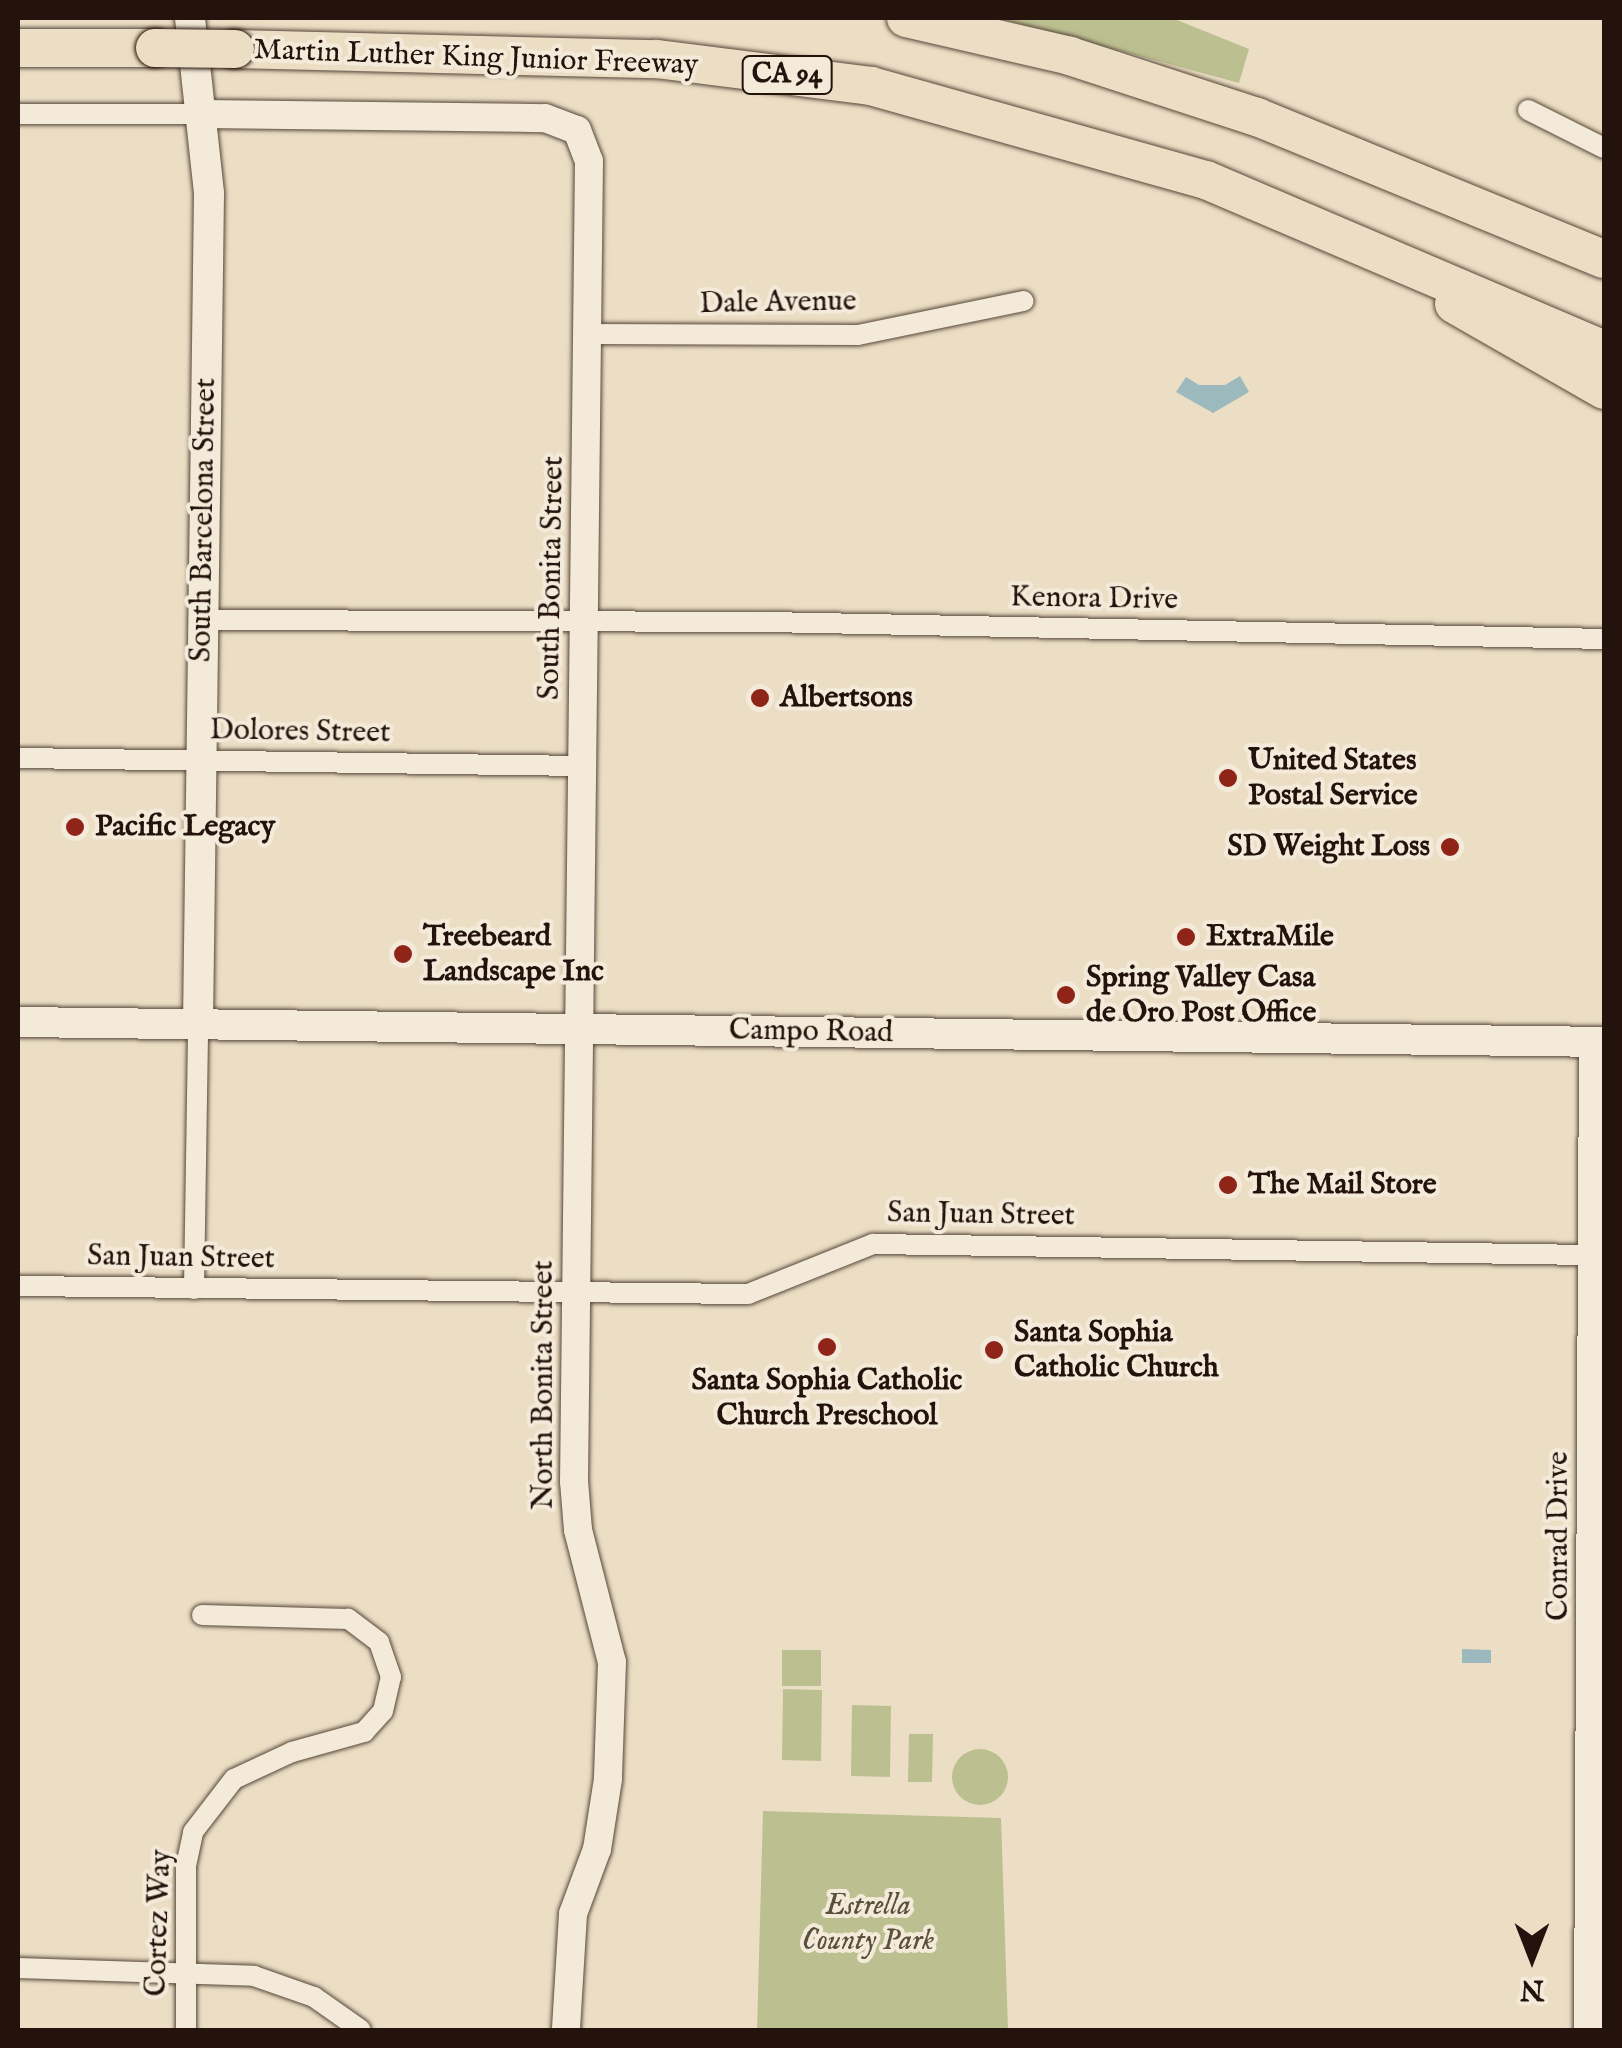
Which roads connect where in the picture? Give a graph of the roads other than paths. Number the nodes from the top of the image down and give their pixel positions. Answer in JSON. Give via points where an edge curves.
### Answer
{"nodes":[{"id":1,"x":190,"y":18,"type":"edge"},
{"id":2,"x":906,"y":18,"type":"edge"},
{"id":3,"x":18,"y":48,"type":"edge"},
{"id":4,"x":1528,"y":110,"type":"dead end"},
{"id":5,"x":18,"y":114,"type":"edge"},
{"id":6,"x":203,"y":114,"type":"junction"},
{"id":7,"x":1604,"y":148,"type":"edge"},
{"id":8,"x":1318,"y":225,"type":"junction"},
{"id":9,"x":1604,"y":258,"type":"edge"},
{"id":10,"x":1024,"y":301,"type":"dead end"},
{"id":11,"x":589,"y":334,"type":"junction"},
{"id":12,"x":1604,"y":350,"type":"edge"},
{"id":13,"x":1604,"y":390,"type":"edge"},
{"id":14,"x":201,"y":620,"type":"junction"},
{"id":15,"x":582,"y":624,"type":"junction"},
{"id":16,"x":1604,"y":640,"type":"edge"},
{"id":17,"x":18,"y":758,"type":"edge"},
{"id":18,"x":202,"y":760,"type":"junction"},
{"id":19,"x":582,"y":766,"type":"junction"},
{"id":20,"x":18,"y":1022,"type":"edge"},
{"id":21,"x":198,"y":1024,"type":"junction"},
{"id":22,"x":579,"y":1029,"type":"junction"},
{"id":23,"x":1599,"y":1042,"type":"edge"},
{"id":24,"x":1594,"y":1255,"type":"junction"},
{"id":25,"x":18,"y":1286,"type":"edge"},
{"id":26,"x":194,"y":1289,"type":"junction"},
{"id":27,"x":576,"y":1290,"type":"junction"},
{"id":28,"x":202,"y":1615,"type":"dead end"},
{"id":29,"x":18,"y":1968,"type":"edge"},
{"id":30,"x":187,"y":1970,"type":"junction"},
{"id":31,"x":186,"y":2030,"type":"edge"},
{"id":32,"x":362,"y":2030,"type":"edge"},
{"id":33,"x":566,"y":2030,"type":"edge"},
{"id":34,"x":1588,"y":2030,"type":"edge"}],
"edges":[{"from":1,"to":6,"type":"main road","name":"South Barcelona Street"},
{"from":2,"to":9,"type":"highway","via":[[1070,56],[1258,116]]},
{"from":3,"to":8,"type":"highway","name":"Martin Luther King Junior Freeway","number":"CA 94","bridge":true,"via":[[657,59],[871,86],[1071,137]]},
{"from":4,"to":7,"type":"street"},
{"from":5,"to":6,"type":"street"},
{"from":6,"to":11,"type":"street","name":"South Bonita Street","via":[[545,118],[577,130],[589,161]]},
{"from":6,"to":14,"type":"main road","name":"South Barcelona Street","via":[[209,194]]},
{"from":8,"to":12,"type":"highway","name":"Martin Luther King Junior Freeway","number":"CA 94"},
{"from":8,"to":13,"type":"highway"},
{"from":10,"to":11,"type":"street","name":"Dale Avenue","via":[[858,335]]},
{"from":11,"to":15,"type":"street","name":"South Bonita Street"},
{"from":14,"to":15,"type":"street","name":"Kenora Drive"},
{"from":14,"to":18,"type":"main road","name":"South Barcelona Street"},
{"from":15,"to":16,"type":"street","name":"Kenora Drive"},
{"from":15,"to":19,"type":"street","name":"South Bonita Street"},
{"from":17,"to":18,"type":"street","name":"Dolores Street"},
{"from":18,"to":19,"type":"street","name":"Dolores Street"},
{"from":18,"to":21,"type":"main road","name":"South Barcelona Street"},
{"from":19,"to":22,"type":"street","name":"South Bonita Street"},
{"from":20,"to":21,"type":"main road","name":"Campo Road"},
{"from":21,"to":22,"type":"main road","name":"Campo Road"},
{"from":21,"to":26,"type":"street"},
{"from":22,"to":23,"type":"main road","name":"Campo Road"},
{"from":22,"to":27,"type":"street","name":"North Bonita Street"},
{"from":23,"to":24,"type":"street","name":"Conrad Drive"},
{"from":24,"to":27,"type":"street","name":"San Juan Street","via":[[874,1244],[748,1294]]},
{"from":24,"to":34,"type":"street","name":"Conrad Drive"},
{"from":25,"to":26,"type":"street","name":"San Juan Street"},
{"from":26,"to":27,"type":"street","name":"San Juan Street"},
{"from":27,"to":33,"type":"street","name":"North Bonita Street","via":[[576,1511],[612,1662],[608,1779],[597,1849],[573,1914]]},
{"from":28,"to":30,"type":"street","name":"Cortez Way","via":[[348,1618],[378,1642],[390,1689],[364,1732],[292,1752],[234,1779],[193,1832]]},
{"from":29,"to":30,"type":"street"},
{"from":30,"to":31,"type":"street","name":"Cortez Way"},
{"from":30,"to":32,"type":"street","via":[[276,1982],[331,2006]]}]}
